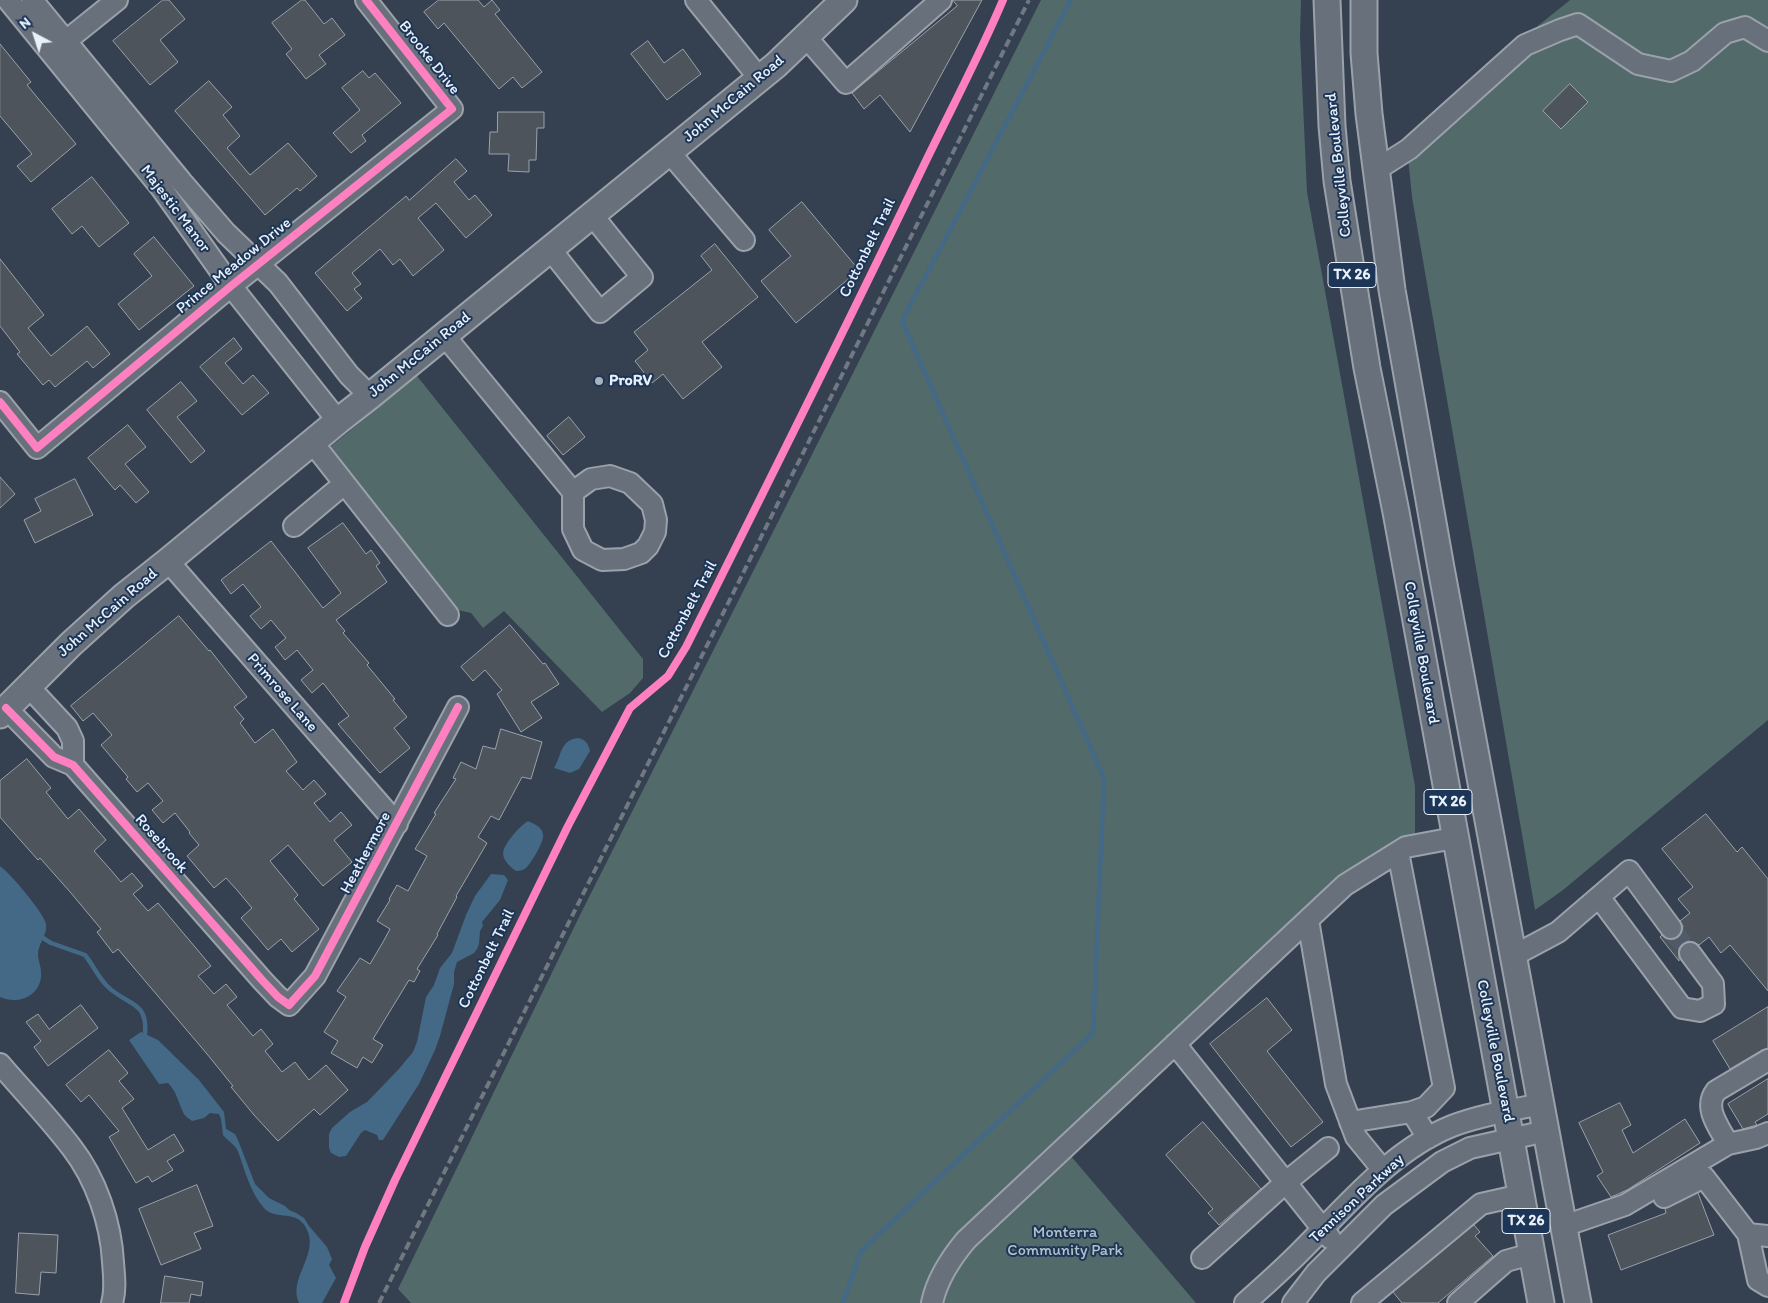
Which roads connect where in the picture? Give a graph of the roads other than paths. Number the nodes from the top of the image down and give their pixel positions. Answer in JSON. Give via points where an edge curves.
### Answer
{"nodes":[{"id":1,"x":8,"y":0,"type":"edge"},
{"id":2,"x":32,"y":0,"type":"edge"},
{"id":3,"x":117,"y":0,"type":"edge"},
{"id":4,"x":366,"y":0,"type":"edge"},
{"id":5,"x":696,"y":0,"type":"edge"},
{"id":6,"x":844,"y":0,"type":"edge"},
{"id":7,"x":941,"y":0,"type":"edge"},
{"id":8,"x":1327,"y":0,"type":"edge"},
{"id":9,"x":1364,"y":0,"type":"edge"},
{"id":10,"x":806,"y":37,"type":"junction"},
{"id":11,"x":1768,"y":41,"type":"edge"},
{"id":12,"x":58,"y":47,"type":"junction"},
{"id":13,"x":760,"y":79,"type":"junction"},
{"id":14,"x":452,"y":109,"type":"joint"},
{"id":15,"x":669,"y":152,"type":"junction"},
{"id":16,"x":1376,"y":170,"type":"junction"},
{"id":17,"x":592,"y":215,"type":"junction"},
{"id":18,"x":744,"y":240,"type":"dead end"},
{"id":19,"x":550,"y":249,"type":"junction"},
{"id":20,"x":259,"y":264,"type":"junction"},
{"id":21,"x":231,"y":286,"type":"junction"},
{"id":22,"x":444,"y":335,"type":"junction"},
{"id":23,"x":370,"y":396,"type":"junction"},
{"id":24,"x":0,"y":402,"type":"edge"},
{"id":25,"x":338,"y":421,"type":"junction"},
{"id":26,"x":312,"y":442,"type":"junction"},
{"id":27,"x":344,"y":484,"type":"junction"},
{"id":28,"x":573,"y":492,"type":"junction"},
{"id":29,"x":294,"y":526,"type":"dead end"},
{"id":30,"x":168,"y":561,"type":"junction"},
{"id":31,"x":1441,"y":568,"type":"junction"},
{"id":32,"x":1407,"y":575,"type":"junction"},
{"id":33,"x":448,"y":615,"type":"dead end"},
{"id":34,"x":28,"y":686,"type":"junction"},
{"id":35,"x":458,"y":707,"type":"dead end"},
{"id":36,"x":3,"y":711,"type":"edge"},
{"id":37,"x":73,"y":765,"type":"junction"},
{"id":38,"x":397,"y":824,"type":"junction"},
{"id":39,"x":1454,"y":838,"type":"junction"},
{"id":40,"x":1398,"y":852,"type":"junction"},
{"id":41,"x":1599,"y":897,"type":"junction"},
{"id":42,"x":1308,"y":920,"type":"junction"},
{"id":43,"x":1671,"y":928,"type":"tunnel mouth"},
{"id":44,"x":1690,"y":952,"type":"tunnel mouth"},
{"id":45,"x":1513,"y":956,"type":"junction"},
{"id":46,"x":289,"y":1005,"type":"joint"},
{"id":47,"x":1175,"y":1044,"type":"junction"},
{"id":48,"x":1768,"y":1060,"type":"edge"},
{"id":49,"x":0,"y":1064,"type":"edge"},
{"id":50,"x":1541,"y":1104,"type":"junction"},
{"id":51,"x":1506,"y":1111,"type":"junction"},
{"id":52,"x":1412,"y":1112,"type":"junction"},
{"id":53,"x":1350,"y":1122,"type":"junction"},
{"id":54,"x":1546,"y":1131,"type":"junction"},
{"id":55,"x":1768,"y":1134,"type":"edge"},
{"id":56,"x":1428,"y":1138,"type":"junction"},
{"id":57,"x":1511,"y":1139,"type":"junction"},
{"id":58,"x":1728,"y":1144,"type":"junction"},
{"id":59,"x":1328,"y":1148,"type":"dead end"},
{"id":60,"x":1383,"y":1170,"type":"junction"},
{"id":61,"x":1285,"y":1183,"type":"junction"},
{"id":62,"x":1521,"y":1195,"type":"junction"},
{"id":63,"x":1642,"y":1196,"type":"junction"},
{"id":64,"x":1564,"y":1226,"type":"junction"},
{"id":65,"x":1322,"y":1230,"type":"junction"},
{"id":66,"x":1748,"y":1234,"type":"junction"},
{"id":67,"x":1768,"y":1236,"type":"edge"},
{"id":68,"x":1340,"y":1249,"type":"junction"},
{"id":69,"x":1531,"y":1254,"type":"junction"},
{"id":70,"x":1202,"y":1258,"type":"dead end"},
{"id":71,"x":1768,"y":1286,"type":"edge"},
{"id":72,"x":1536,"y":1302,"type":"edge"},
{"id":73,"x":112,"y":1303,"type":"edge"},
{"id":74,"x":932,"y":1303,"type":"edge"},
{"id":75,"x":1245,"y":1303,"type":"edge"},
{"id":76,"x":1293,"y":1303,"type":"edge"},
{"id":77,"x":1362,"y":1303,"type":"edge"},
{"id":78,"x":1458,"y":1303,"type":"edge"},
{"id":79,"x":1578,"y":1303,"type":"edge"}],
"edges":[{"from":1,"to":12,"type":"street","name":"Majestic Manor"},
{"from":2,"to":12,"type":"street","name":"Majestic Manor"},
{"from":3,"to":12,"type":"street"},
{"from":4,"to":14,"type":"street","name":"Brooke Drive"},
{"from":5,"to":13,"type":"street"},
{"from":6,"to":10,"type":"main road","name":"John McCain Road"},
{"from":7,"to":10,"type":"street","via":[[846,83]]},
{"from":8,"to":32,"type":"main road","name":"Colleyville Boulevard","number":"TX 26","via":[[1337,181],[1367,368]]},
{"from":9,"to":16,"type":"main road","number":"TX 26","via":[[1364,62]]},
{"from":10,"to":13,"type":"main road","name":"John McCain Road"},
{"from":11,"to":16,"type":"street","via":[[1745,27],[1725,33],[1692,61],[1671,71],[1638,64],[1578,24],[1525,45],[1409,149]]},
{"from":12,"to":20,"type":"street","name":"Majestic Manor","via":[[226,233]]},
{"from":12,"to":21,"type":"street","name":"Majestic Manor"},
{"from":13,"to":15,"type":"main road","name":"John McCain Road"},
{"from":14,"to":20,"type":"street","name":"Prince Meadow Drive"},
{"from":15,"to":17,"type":"main road","name":"John McCain Road"},
{"from":15,"to":18,"type":"street"},
{"from":16,"to":31,"type":"main road","number":"TX 26","via":[[1392,290]]},
{"from":17,"to":19,"type":"main road","name":"John McCain Road"},
{"from":17,"to":19,"type":"street","via":[[642,277],[600,312]]},
{"from":19,"to":22,"type":"main road","name":"John McCain Road"},
{"from":20,"to":21,"type":"street","name":"Prince Meadow Drive"},
{"from":20,"to":23,"type":"street","name":"Majestic Manor","via":[[278,283],[349,375]]},
{"from":21,"to":24,"type":"street","name":"Prince Meadow Drive","via":[[36,448]]},
{"from":21,"to":25,"type":"street","name":"Majestic Manor"},
{"from":22,"to":23,"type":"main road","name":"John McCain Road"},
{"from":22,"to":28,"type":"street"},
{"from":23,"to":25,"type":"main road","name":"John McCain Road"},
{"from":25,"to":26,"type":"main road","name":"John McCain Road"},
{"from":26,"to":27,"type":"street"},
{"from":26,"to":30,"type":"main road","name":"John McCain Road"},
{"from":27,"to":29,"type":"street"},
{"from":27,"to":33,"type":"street"},
{"from":28,"to":28,"type":"street","via":[[573,529],[583,550],[602,560],[624,559],[641,553],[648,546],[655,532],[652,504],[630,483],[610,476],[591,480]]},
{"from":30,"to":34,"type":"main road","name":"John McCain Road","via":[[124,596]]},
{"from":30,"to":38,"type":"street","name":"Primrose Lane"},
{"from":31,"to":32,"type":"main road"},
{"from":31,"to":45,"type":"main road","number":"TX 26"},
{"from":32,"to":39,"type":"main road","name":"Colleyville Boulevard","number":"TX 26"},
{"from":34,"to":36,"type":"main road","name":"John McCain Road"},
{"from":34,"to":37,"type":"street","via":[[66,728],[73,742]]},
{"from":35,"to":38,"type":"street","name":"Heathermore"},
{"from":36,"to":37,"type":"street","name":"Rosebrook","via":[[54,757]]},
{"from":37,"to":46,"type":"street","name":"Rosebrook","via":[[262,980]]},
{"from":38,"to":46,"type":"street","name":"Heathermore","via":[[315,976]]},
{"from":39,"to":40,"type":"street","via":[[1406,847]]},
{"from":39,"to":51,"type":"main road","name":"Colleyville Boulevard","number":"TX 26"},
{"from":40,"to":42,"type":"street","via":[[1345,885]]},
{"from":40,"to":52,"type":"street","via":[[1444,1088],[1426,1107]]},
{"from":41,"to":43,"type":"street","via":[[1629,871]]},
{"from":41,"to":44,"type":"street","via":[[1682,1008],[1700,1011],[1714,1004],[1713,984]]},
{"from":41,"to":45,"type":"street","via":[[1558,932]]},
{"from":42,"to":47,"type":"street"},
{"from":42,"to":53,"type":"street","via":[[1336,1084]]},
{"from":45,"to":50,"type":"main road","number":"TX 26"},
{"from":47,"to":61,"type":"street"},
{"from":47,"to":74,"type":"street","via":[[966,1240],[951,1259]]},
{"from":48,"to":58,"type":"street","via":[[1716,1090],[1711,1097],[1710,1110]]},
{"from":49,"to":73,"type":"street","via":[[73,1149],[86,1170],[100,1201],[112,1243],[115,1293]]},
{"from":50,"to":51,"type":"street","name":"Tennison Parkway"},
{"from":50,"to":54,"type":"main road","number":"TX 26"},
{"from":51,"to":56,"type":"street","name":"Tennison Parkway","via":[[1452,1126]]},
{"from":51,"to":57,"type":"main road","name":"Colleyville Boulevard","number":"TX 26"},
{"from":52,"to":53,"type":"street"},
{"from":52,"to":56,"type":"street"},
{"from":53,"to":60,"type":"street","via":[[1356,1137]]},
{"from":54,"to":57,"type":"street","name":"Tennison Parkway"},
{"from":54,"to":64,"type":"main road","number":"TX 26"},
{"from":55,"to":58,"type":"street"},
{"from":56,"to":60,"type":"street","name":"Tennison Parkway"},
{"from":57,"to":62,"type":"main road","name":"Colleyville Boulevard","number":"TX 26"},
{"from":57,"to":68,"type":"street","name":"Tennison Parkway","via":[[1470,1148],[1442,1162],[1384,1205]]},
{"from":58,"to":63,"type":"street"},
{"from":59,"to":61,"type":"street"},
{"from":60,"to":65,"type":"street","name":"Tennison Parkway"},
{"from":61,"to":65,"type":"street"},
{"from":61,"to":70,"type":"street"},
{"from":62,"to":69,"type":"main road","name":"Colleyville Boulevard","number":"TX 26"},
{"from":62,"to":77,"type":"street","via":[[1481,1204]]},
{"from":63,"to":64,"type":"street","via":[[1626,1206]]},
{"from":63,"to":66,"type":"street","via":[[1652,1203],[1704,1177]]},
{"from":64,"to":79,"type":"main road","number":"TX 26"},
{"from":65,"to":68,"type":"street"},
{"from":65,"to":75,"type":"street","name":"Tennison Parkway"},
{"from":66,"to":67,"type":"street"},
{"from":66,"to":71,"type":"street","via":[[1758,1280]]},
{"from":68,"to":76,"type":"street","name":"Tennison Parkway"},
{"from":69,"to":72,"type":"main road","name":"Colleyville Boulevard","number":"TX 26"},
{"from":69,"to":78,"type":"street","via":[[1506,1261]]}]}
